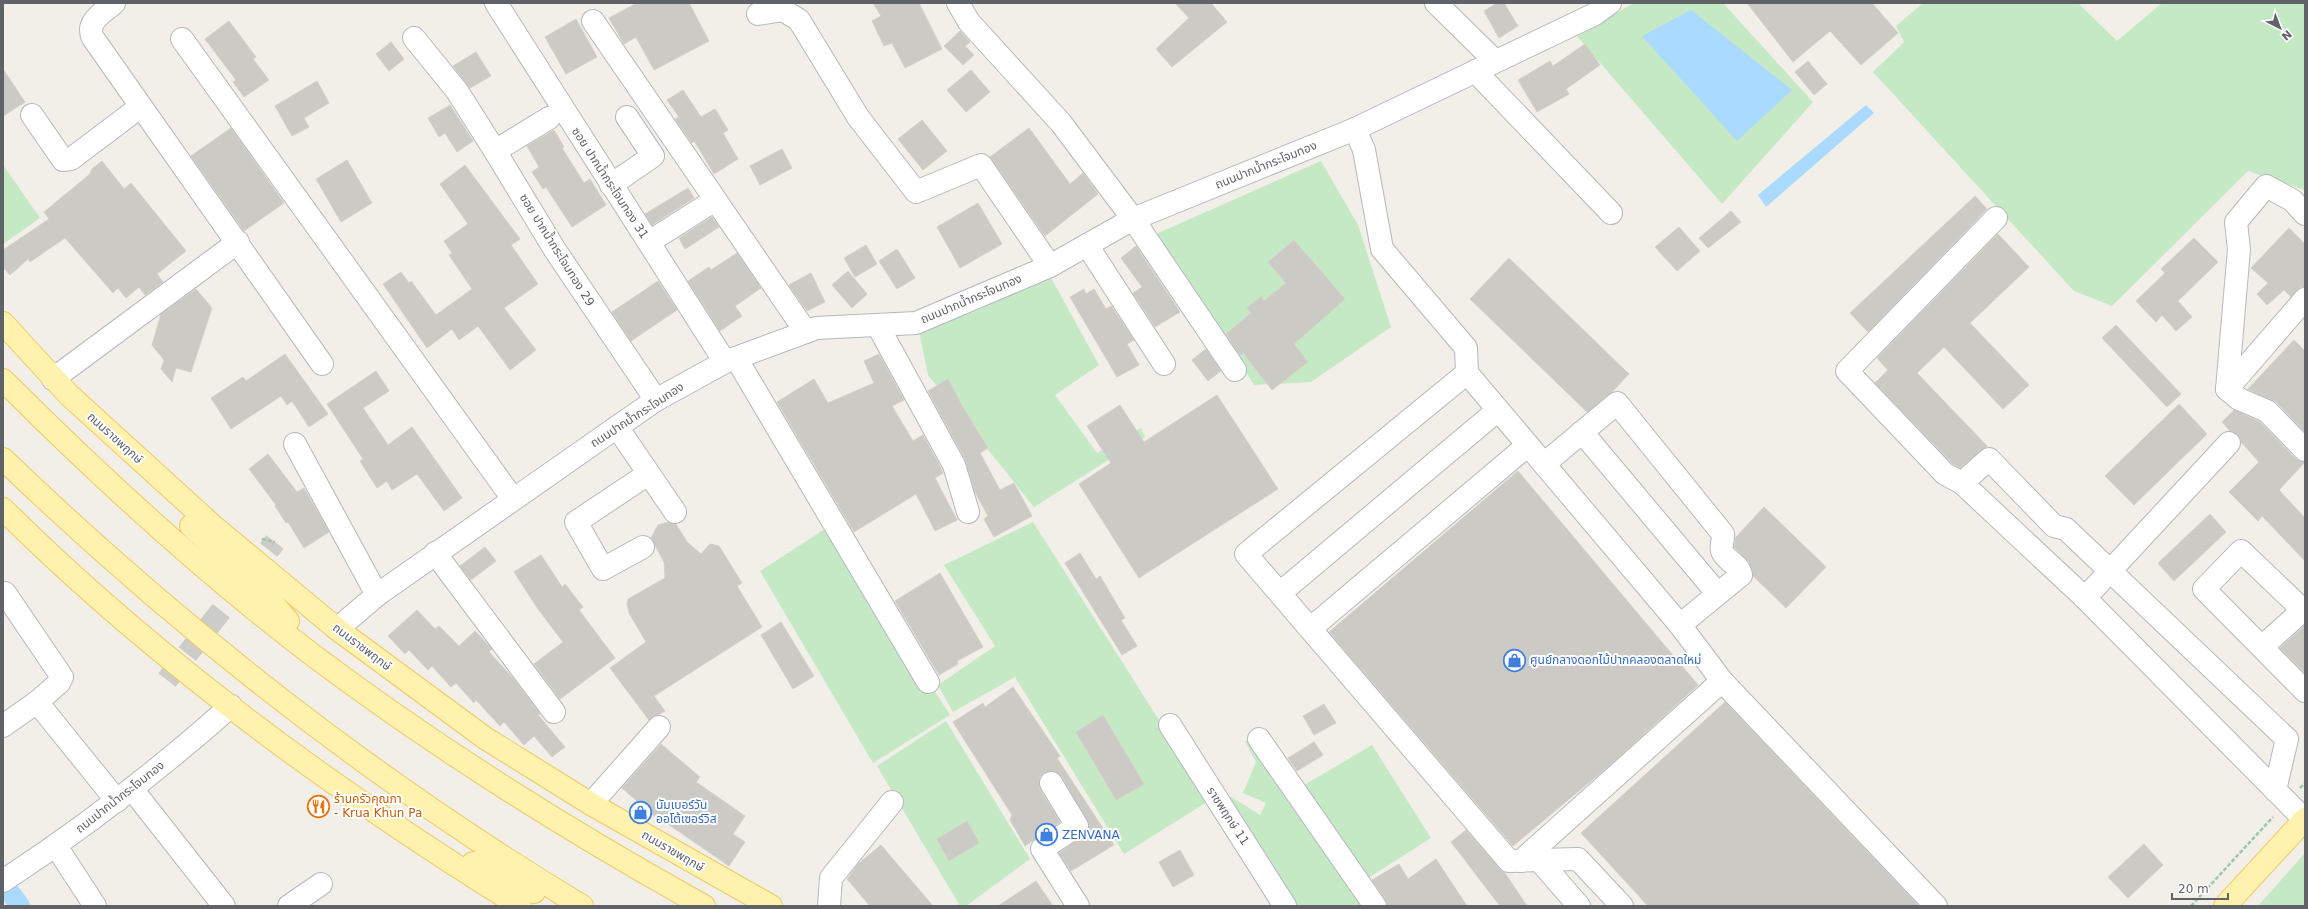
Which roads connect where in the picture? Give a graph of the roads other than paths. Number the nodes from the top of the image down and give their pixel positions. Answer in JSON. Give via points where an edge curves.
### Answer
{"nodes":[{"id":1,"x":114,"y":3,"type":"edge"},
{"id":2,"x":496,"y":3,"type":"edge"},
{"id":3,"x":958,"y":3,"type":"edge"},
{"id":4,"x":1436,"y":3,"type":"edge"},
{"id":5,"x":1610,"y":3,"type":"edge"},
{"id":6,"x":758,"y":14,"type":"dead end"},
{"id":7,"x":593,"y":21,"type":"dead end"},
{"id":8,"x":414,"y":38,"type":"dead end"},
{"id":9,"x":182,"y":39,"type":"dead end"},
{"id":10,"x":1494,"y":60,"type":"junction"},
{"id":11,"x":1474,"y":71,"type":"junction"},
{"id":12,"x":140,"y":107,"type":"junction"},
{"id":13,"x":32,"y":115,"type":"dead end"},
{"id":14,"x":626,"y":117,"type":"dead end"},
{"id":15,"x":549,"y":118,"type":"dead end"},
{"id":16,"x":1355,"y":129,"type":"junction"},
{"id":17,"x":495,"y":151,"type":"junction"},
{"id":18,"x":611,"y":185,"type":"junction"},
{"id":19,"x":715,"y":200,"type":"junction"},
{"id":20,"x":1611,"y":213,"type":"dead end"},
{"id":21,"x":2305,"y":214,"type":"edge"},
{"id":22,"x":1996,"y":218,"type":"dead end"},
{"id":23,"x":1133,"y":219,"type":"junction"},
{"id":24,"x":238,"y":242,"type":"junction"},
{"id":25,"x":649,"y":242,"type":"junction"},
{"id":26,"x":1087,"y":245,"type":"junction"},
{"id":27,"x":1050,"y":266,"type":"junction"},
{"id":28,"x":2305,"y":299,"type":"edge"},
{"id":29,"x":3,"y":323,"type":"edge"},
{"id":30,"x":878,"y":326,"type":"junction"},
{"id":31,"x":806,"y":332,"type":"junction"},
{"id":32,"x":731,"y":360,"type":"junction"},
{"id":33,"x":322,"y":364,"type":"dead end"},
{"id":34,"x":1164,"y":364,"type":"dead end"},
{"id":35,"x":1235,"y":370,"type":"dead end"},
{"id":36,"x":1467,"y":373,"type":"junction"},
{"id":37,"x":53,"y":379,"type":"junction"},
{"id":38,"x":3,"y":380,"type":"edge"},
{"id":39,"x":2227,"y":388,"type":"junction"},
{"id":40,"x":69,"y":395,"type":"junction"},
{"id":41,"x":656,"y":400,"type":"junction"},
{"id":42,"x":1498,"y":410,"type":"junction"},
{"id":43,"x":617,"y":427,"type":"junction"},
{"id":44,"x":1582,"y":432,"type":"junction"},
{"id":45,"x":2229,"y":442,"type":"dead end"},
{"id":46,"x":295,"y":444,"type":"dead end"},
{"id":47,"x":1528,"y":445,"type":"junction"},
{"id":48,"x":2305,"y":450,"type":"edge"},
{"id":49,"x":3,"y":459,"type":"edge"},
{"id":50,"x":1544,"y":464,"type":"junction"},
{"id":51,"x":648,"y":474,"type":"junction"},
{"id":52,"x":1962,"y":483,"type":"junction"},
{"id":53,"x":513,"y":499,"type":"junction"},
{"id":54,"x":3,"y":509,"type":"edge"},
{"id":55,"x":675,"y":512,"type":"dead end"},
{"id":56,"x":968,"y":512,"type":"dead end"},
{"id":57,"x":643,"y":546,"type":"dead end"},
{"id":58,"x":435,"y":553,"type":"junction"},
{"id":59,"x":2110,"y":570,"type":"junction"},
{"id":60,"x":4,"y":593,"type":"dead end"},
{"id":61,"x":1280,"y":593,"type":"junction"},
{"id":62,"x":1717,"y":593,"type":"junction"},
{"id":63,"x":377,"y":595,"type":"junction"},
{"id":64,"x":2085,"y":598,"type":"junction"},
{"id":65,"x":2304,"y":611,"type":"edge"},
{"id":66,"x":1680,"y":625,"type":"junction"},
{"id":67,"x":1310,"y":628,"type":"junction"},
{"id":68,"x":337,"y":629,"type":"junction"},
{"id":69,"x":2262,"y":647,"type":"junction"},
{"id":70,"x":314,"y":655,"type":"junction"},
{"id":71,"x":1722,"y":680,"type":"junction"},
{"id":72,"x":928,"y":682,"type":"dead end"},
{"id":73,"x":2305,"y":691,"type":"edge"},
{"id":74,"x":37,"y":702,"type":"junction"},
{"id":75,"x":231,"y":706,"type":"junction"},
{"id":76,"x":554,"y":712,"type":"dead end"},
{"id":77,"x":1170,"y":725,"type":"dead end"},
{"id":78,"x":3,"y":726,"type":"edge"},
{"id":79,"x":659,"y":727,"type":"dead end"},
{"id":80,"x":1260,"y":739,"type":"dead end"},
{"id":81,"x":1051,"y":783,"type":"dead end"},
{"id":82,"x":124,"y":795,"type":"junction"},
{"id":83,"x":2281,"y":796,"type":"junction"},
{"id":84,"x":892,"y":802,"type":"dead end"},
{"id":85,"x":591,"y":804,"type":"junction"},
{"id":86,"x":383,"y":816,"type":"junction"},
{"id":87,"x":2305,"y":819,"type":"edge"},
{"id":88,"x":56,"y":846,"type":"junction"},
{"id":89,"x":1530,"y":860,"type":"junction"},
{"id":90,"x":3,"y":881,"type":"edge"},
{"id":91,"x":321,"y":884,"type":"dead end"},
{"id":92,"x":95,"y":906,"type":"edge"},
{"id":93,"x":224,"y":906,"type":"edge"},
{"id":94,"x":289,"y":906,"type":"edge"},
{"id":95,"x":520,"y":906,"type":"edge"},
{"id":96,"x":564,"y":906,"type":"edge"},
{"id":97,"x":582,"y":906,"type":"edge"},
{"id":98,"x":704,"y":906,"type":"edge"},
{"id":99,"x":771,"y":906,"type":"edge"},
{"id":100,"x":829,"y":906,"type":"edge"},
{"id":101,"x":1078,"y":906,"type":"edge"},
{"id":102,"x":1285,"y":906,"type":"edge"},
{"id":103,"x":1375,"y":906,"type":"edge"},
{"id":104,"x":1579,"y":906,"type":"edge"},
{"id":105,"x":1622,"y":906,"type":"edge"},
{"id":106,"x":1936,"y":906,"type":"edge"},
{"id":107,"x":2225,"y":906,"type":"edge"}],
"edges":[{"from":1,"to":12,"type":"street","via":[[92,23],[90,32]]},
{"from":2,"to":18,"type":"street","name":"ซอย ปากน้ำกระโจมทอง 31"},
{"from":3,"to":23,"type":"street","via":[[969,22],[1061,123]]},
{"from":4,"to":10,"type":"street"},
{"from":5,"to":10,"type":"street","name":"ถนนปากน้ำกระโจมทอง","via":[[1595,14]]},
{"from":6,"to":27,"type":"street","via":[[783,10],[799,20],[858,117],[916,192],[981,165]]},
{"from":7,"to":19,"type":"street"},
{"from":8,"to":17,"type":"street","name":"ซอย ปากน้ำกระโจมทอง 29","via":[[457,91]]},
{"from":9,"to":53,"type":"street"},
{"from":10,"to":11,"type":"street","name":"ถนนปากน้ำกระโจมทอง"},
{"from":11,"to":16,"type":"street","name":"ถนนปากน้ำกระโจมทอง"},
{"from":11,"to":20,"type":"street"},
{"from":12,"to":13,"type":"street","via":[[71,158],[63,160]]},
{"from":12,"to":24,"type":"street"},
{"from":14,"to":18,"type":"street","via":[[653,156]]},
{"from":15,"to":17,"type":"street"},
{"from":16,"to":23,"type":"street","name":"ถนนปากน้ำกระโจมทอง"},
{"from":16,"to":36,"type":"street","via":[[1364,150],[1382,249],[1466,348]]},
{"from":17,"to":41,"type":"street","name":"ซอย ปากน้ำกระโจมทอง 29","via":[[555,250]]},
{"from":18,"to":25,"type":"street","name":"ซอย ปากน้ำกระโจมทอง 31"},
{"from":19,"to":25,"type":"street"},
{"from":19,"to":31,"type":"street"},
{"from":21,"to":39,"type":"street","via":[[2292,200],[2266,186],[2236,222],[2239,249]]},
{"from":22,"to":52,"type":"street","via":[[1847,371],[1945,474]]},
{"from":23,"to":26,"type":"street","name":"ถนนปากน้ำกระโจมทอง"},
{"from":23,"to":35,"type":"street"},
{"from":24,"to":33,"type":"street"},
{"from":24,"to":37,"type":"street"},
{"from":25,"to":32,"type":"street","name":"ซอย ปากน้ำกระโจมทอง 31"},
{"from":26,"to":27,"type":"street","name":"ถนนปากน้ำกระโจมทอง"},
{"from":26,"to":34,"type":"street"},
{"from":27,"to":30,"type":"street","name":"ถนนปากน้ำกระโจมทอง","via":[[916,323]]},
{"from":28,"to":39,"type":"street"},
{"from":29,"to":37,"type":"main road","name":"ถนนราชพฤกษ์"},
{"from":30,"to":31,"type":"street","name":"ถนนปากน้ำกระโจมทอง","via":[[816,328]]},
{"from":30,"to":56,"type":"street","via":[[954,465]]},
{"from":31,"to":32,"type":"street","name":"ถนนปากน้ำกระโจมทอง"},
{"from":32,"to":41,"type":"street","name":"ถนนปากน้ำกระโจมทอง"},
{"from":32,"to":72,"type":"street","name":"ซอย ปากน้ำกระโจมทอง 31"},
{"from":36,"to":42,"type":"street"},
{"from":36,"to":61,"type":"street","via":[[1246,554]]},
{"from":37,"to":40,"type":"main road","name":"ถนนราชพฤกษ์"},
{"from":38,"to":70,"type":"main road","via":[[84,462],[178,546]]},
{"from":39,"to":48,"type":"street","via":[[2239,399],[2267,411]]},
{"from":40,"to":68,"type":"main road","name":"ถนนราชพฤกษ์","via":[[213,526]]},
{"from":40,"to":70,"type":"main road","via":[[124,462],[267,597]]},
{"from":41,"to":43,"type":"street","name":"ถนนปากน้ำกระโจมทอง"},
{"from":42,"to":47,"type":"street"},
{"from":42,"to":61,"type":"street"},
{"from":43,"to":51,"type":"street"},
{"from":43,"to":53,"type":"street","name":"ถนนปากน้ำกระโจมทอง"},
{"from":44,"to":50,"type":"street"},
{"from":44,"to":62,"type":"street"},
{"from":44,"to":62,"type":"street","via":[[1617,403],[1723,534],[1723,553],[1740,570],[1741,575]]},
{"from":45,"to":59,"type":"street"},
{"from":46,"to":63,"type":"street"},
{"from":47,"to":50,"type":"street"},
{"from":47,"to":67,"type":"street"},
{"from":49,"to":97,"type":"main road","via":[[149,593],[268,689],[389,780],[512,863]]},
{"from":50,"to":66,"type":"street"},
{"from":51,"to":55,"type":"street"},
{"from":51,"to":57,"type":"street","via":[[576,522],[603,569]]},
{"from":52,"to":59,"type":"street","via":[[1989,460],[2054,526],[2066,529]]},
{"from":52,"to":64,"type":"street"},
{"from":53,"to":58,"type":"street","name":"ถนนปากน้ำกระโจมทอง"},
{"from":54,"to":75,"type":"main road","via":[[129,624]]},
{"from":58,"to":63,"type":"street","name":"ถนนปากน้ำกระโจมทอง"},
{"from":58,"to":76,"type":"street"},
{"from":59,"to":64,"type":"street"},
{"from":59,"to":83,"type":"street","via":[[2287,739]]},
{"from":60,"to":74,"type":"street","via":[[62,677],[59,683]]},
{"from":61,"to":67,"type":"street"},
{"from":62,"to":66,"type":"street"},
{"from":63,"to":68,"type":"street","name":"ถนนปากน้ำกระโจมทอง"},
{"from":64,"to":83,"type":"street"},
{"from":65,"to":69,"type":"street"},
{"from":65,"to":69,"type":"street","via":[[2241,551],[2204,589]]},
{"from":66,"to":71,"type":"street"},
{"from":67,"to":89,"type":"street","via":[[1508,861]]},
{"from":68,"to":85,"type":"main road","name":"ถนนราชพฤกษ์","via":[[485,738]]},
{"from":69,"to":73,"type":"street"},
{"from":70,"to":98,"type":"main road","via":[[457,757],[658,881]]},
{"from":71,"to":89,"type":"street"},
{"from":71,"to":106,"type":"street"},
{"from":74,"to":78,"type":"street"},
{"from":74,"to":82,"type":"street"},
{"from":75,"to":82,"type":"street","name":"ถนนปากน้ำกระโจมทอง"},
{"from":75,"to":86,"type":"main road"},
{"from":77,"to":102,"type":"street","name":"ราชพฤกษ์ 11"},
{"from":79,"to":85,"type":"street"},
{"from":80,"to":103,"type":"street"},
{"from":81,"to":101,"type":"street","via":[[1077,826],[1042,849]]},
{"from":82,"to":88,"type":"street","name":"ถนนปากน้ำกระโจมทอง"},
{"from":82,"to":93,"type":"street"},
{"from":83,"to":87,"type":"street"},
{"from":84,"to":100,"type":"street","via":[[831,878]]},
{"from":85,"to":99,"type":"main road","name":"ถนนราชพฤกษ์"},
{"from":86,"to":95,"type":"main road"},
{"from":86,"to":96,"type":"main road"},
{"from":87,"to":107,"type":"main road"},
{"from":88,"to":90,"type":"street","name":"ถนนปากน้ำกระโจมทอง"},
{"from":88,"to":92,"type":"street"},
{"from":89,"to":104,"type":"street"},
{"from":89,"to":105,"type":"street","via":[[1578,859]]},
{"from":91,"to":94,"type":"street"}]}
